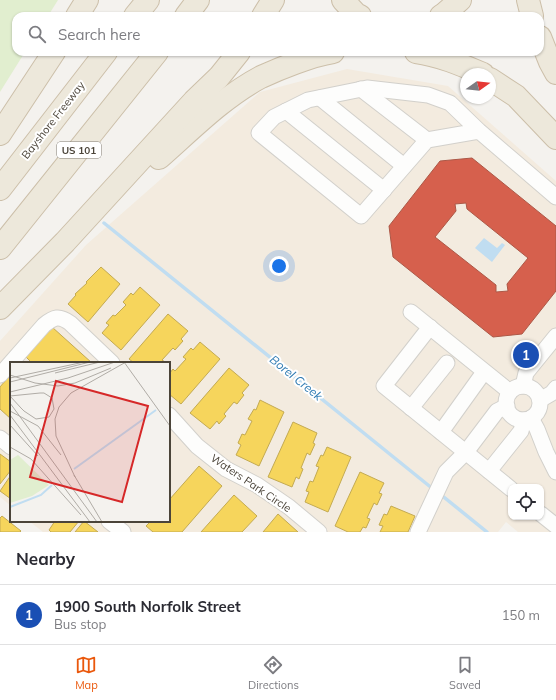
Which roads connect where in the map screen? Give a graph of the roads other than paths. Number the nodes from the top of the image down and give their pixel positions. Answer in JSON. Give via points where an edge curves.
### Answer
{"nodes":[{"id":1,"x":87,"y":0,"type":"edge"},
{"id":2,"x":132,"y":0,"type":"edge"},
{"id":3,"x":148,"y":0,"type":"edge"},
{"id":4,"x":198,"y":0,"type":"edge"},
{"id":5,"x":273,"y":0,"type":"edge"},
{"id":6,"x":343,"y":0,"type":"edge"},
{"id":7,"x":460,"y":0,"type":"edge"},
{"id":8,"x":528,"y":0,"type":"edge"},
{"id":9,"x":80,"y":12,"type":"edge"},
{"id":10,"x":128,"y":12,"type":"edge"},
{"id":11,"x":138,"y":12,"type":"edge"},
{"id":12,"x":189,"y":12,"type":"edge"},
{"id":13,"x":266,"y":12,"type":"edge"},
{"id":14,"x":354,"y":12,"type":"edge"},
{"id":15,"x":446,"y":12,"type":"edge"},
{"id":16,"x":531,"y":12,"type":"edge"},
{"id":17,"x":544,"y":47,"type":"edge"},
{"id":18,"x":51,"y":56,"type":"edge"},
{"id":19,"x":103,"y":56,"type":"edge"},
{"id":20,"x":154,"y":56,"type":"edge"},
{"id":21,"x":236,"y":56,"type":"edge"},
{"id":22,"x":313,"y":56,"type":"edge"},
{"id":23,"x":432,"y":56,"type":"edge"},
{"id":24,"x":467,"y":68,"type":"edge"},
{"id":25,"x":556,"y":73,"type":"edge"},
{"id":26,"x":496,"y":82,"type":"edge"},
{"id":27,"x":361,"y":89,"type":"junction"},
{"id":28,"x":320,"y":98,"type":"junction"},
{"id":29,"x":200,"y":109,"type":"junction"},
{"id":30,"x":286,"y":111,"type":"junction"},
{"id":31,"x":479,"y":131,"type":"junction"},
{"id":32,"x":0,"y":134,"type":"edge"},
{"id":33,"x":556,"y":138,"type":"edge"},
{"id":34,"x":427,"y":140,"type":"junction"},
{"id":35,"x":404,"y":166,"type":"junction"},
{"id":36,"x":0,"y":188,"type":"edge"},
{"id":37,"x":384,"y":190,"type":"junction"},
{"id":38,"x":556,"y":197,"type":"edge"},
{"id":39,"x":0,"y":248,"type":"edge"},
{"id":40,"x":0,"y":308,"type":"edge"},
{"id":41,"x":411,"y":312,"type":"dead end"},
{"id":42,"x":430,"y":328,"type":"junction"},
{"id":43,"x":556,"y":336,"type":"edge"},
{"id":44,"x":11,"y":362,"type":"edge"},
{"id":45,"x":111,"y":362,"type":"edge"},
{"id":46,"x":447,"y":363,"type":"dead end"},
{"id":47,"x":10,"y":364,"type":"edge"},
{"id":48,"x":484,"y":372,"type":"junction"},
{"id":49,"x":0,"y":375,"type":"edge"},
{"id":50,"x":556,"y":388,"type":"edge"},
{"id":51,"x":513,"y":395,"type":"junction"},
{"id":52,"x":540,"y":400,"type":"junction"},
{"id":53,"x":411,"y":408,"type":"junction"},
{"id":54,"x":170,"y":416,"type":"edge"},
{"id":55,"x":527,"y":419,"type":"junction"},
{"id":56,"x":441,"y":432,"type":"junction"},
{"id":57,"x":0,"y":438,"type":"edge"},
{"id":58,"x":10,"y":446,"type":"edge"},
{"id":59,"x":466,"y":452,"type":"junction"},
{"id":60,"x":489,"y":471,"type":"junction"},
{"id":61,"x":556,"y":472,"type":"edge"},
{"id":62,"x":508,"y":487,"type":"edge"},
{"id":63,"x":544,"y":516,"type":"edge"},
{"id":64,"x":110,"y":522,"type":"edge"},
{"id":65,"x":425,"y":526,"type":"edge"},
{"id":66,"x":556,"y":526,"type":"edge"},
{"id":67,"x":123,"y":532,"type":"edge"},
{"id":68,"x":319,"y":532,"type":"edge"}],
"edges":[{"from":1,"to":9,"type":"highway"},
{"from":2,"to":10,"type":"highway"},
{"from":3,"to":11,"type":"highway"},
{"from":4,"to":12,"type":"highway"},
{"from":5,"to":13,"type":"highway"},
{"from":6,"to":14,"type":"highway"},
{"from":7,"to":15,"type":"highway"},
{"from":8,"to":16,"type":"highway"},
{"from":17,"to":25,"type":"highway"},
{"from":18,"to":32,"type":"highway"},
{"from":19,"to":36,"type":"highway","name":"Bayshore Freeway"},
{"from":20,"to":39,"type":"highway","number":"US 101"},
{"from":21,"to":29,"type":"highway","via":[[219,77]]},
{"from":22,"to":29,"type":"highway","via":[[261,78],[236,93]]},
{"from":23,"to":24,"type":"highway"},
{"from":26,"to":33,"type":"highway","via":[[516,96]]},
{"from":27,"to":28,"type":"street"},
{"from":27,"to":31,"type":"street","via":[[428,95],[450,103]]},
{"from":27,"to":34,"type":"street"},
{"from":28,"to":30,"type":"street","via":[[308,100]]},
{"from":28,"to":35,"type":"street"},
{"from":29,"to":40,"type":"highway"},
{"from":30,"to":37,"type":"street"},
{"from":30,"to":37,"type":"street","via":[[274,117],[259,134],[361,216]]},
{"from":31,"to":34,"type":"street"},
{"from":31,"to":38,"type":"street"},
{"from":34,"to":35,"type":"street"},
{"from":35,"to":37,"type":"street"},
{"from":41,"to":42,"type":"street"},
{"from":42,"to":48,"type":"street"},
{"from":42,"to":53,"type":"street","via":[[384,386]]},
{"from":43,"to":51,"type":"street"},
{"from":44,"to":45,"type":"street","via":[[51,319],[63,318]]},
{"from":46,"to":53,"type":"street"},
{"from":47,"to":49,"type":"street"},
{"from":48,"to":51,"type":"street"},
{"from":48,"to":56,"type":"street"},
{"from":50,"to":52,"type":"street"},
{"from":51,"to":52,"type":"street","via":[[529,387],[538,394]]},
{"from":51,"to":55,"type":"street","via":[[509,412],[518,419]]},
{"from":51,"to":59,"type":"street","via":[[497,411]]},
{"from":52,"to":55,"type":"street","via":[[536,414]]},
{"from":53,"to":56,"type":"street"},
{"from":54,"to":68,"type":"street","name":"Waters Park Circle","via":[[197,446],[226,469],[257,485]]},
{"from":55,"to":60,"type":"street","via":[[521,431]]},
{"from":55,"to":61,"type":"street","via":[[538,429]]},
{"from":56,"to":59,"type":"street"},
{"from":57,"to":58,"type":"street"},
{"from":59,"to":60,"type":"street"},
{"from":59,"to":65,"type":"street","via":[[446,472]]},
{"from":60,"to":62,"type":"street"},
{"from":63,"to":66,"type":"street"},
{"from":64,"to":67,"type":"street"}]}
